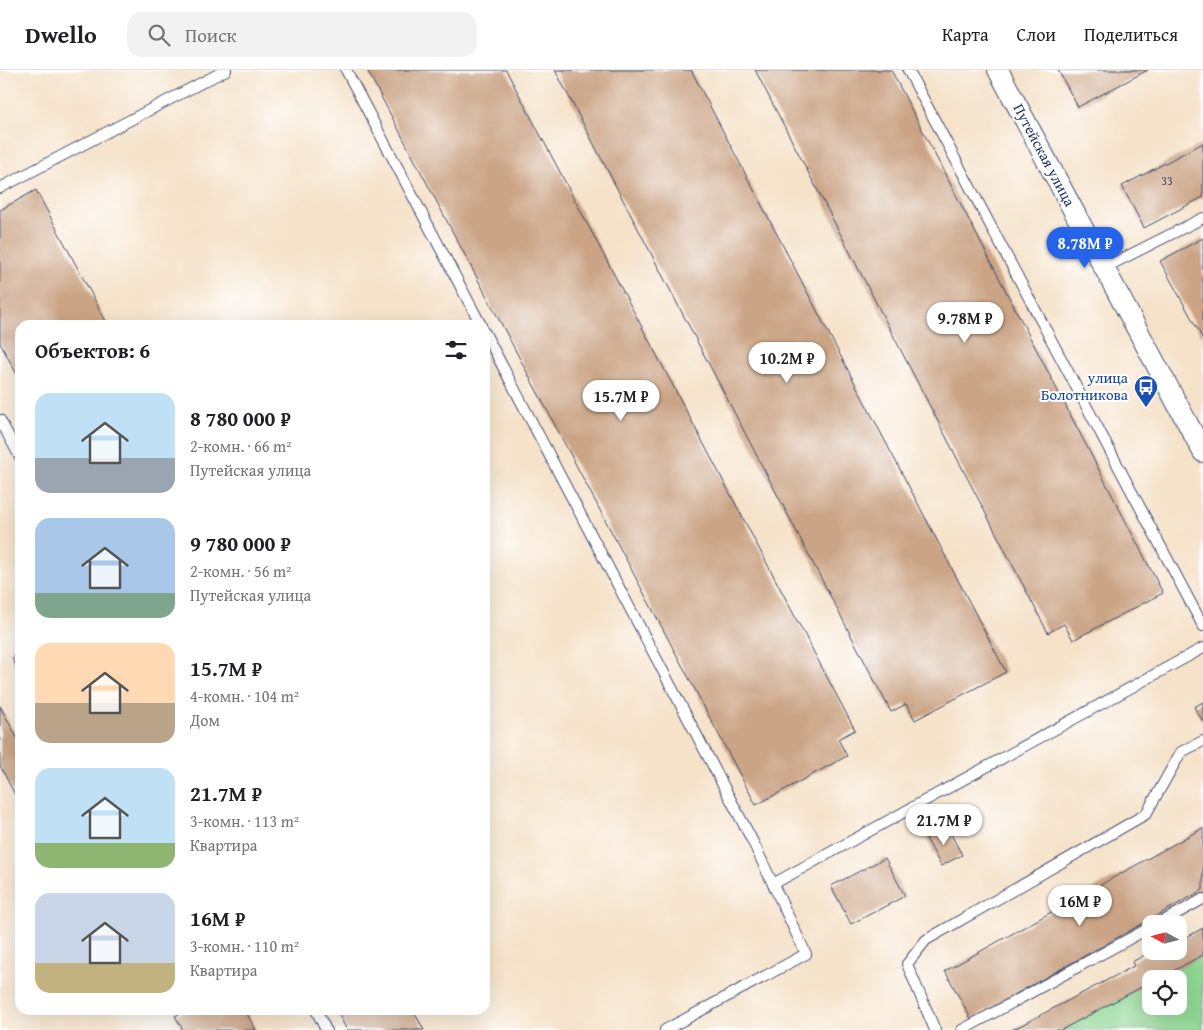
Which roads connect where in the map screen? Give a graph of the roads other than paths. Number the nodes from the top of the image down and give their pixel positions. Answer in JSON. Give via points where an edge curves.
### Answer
{"nodes":[{"id":1,"x":226,"y":70,"type":"edge"},
{"id":2,"x":346,"y":70,"type":"edge"},
{"id":3,"x":908,"y":70,"type":"edge"},
{"id":4,"x":998,"y":70,"type":"edge"},
{"id":5,"x":0,"y":188,"type":"edge"},
{"id":6,"x":1203,"y":218,"type":"edge"},
{"id":7,"x":1104,"y":268,"type":"junction"},
{"id":8,"x":478,"y":320,"type":"edge"},
{"id":9,"x":490,"y":342,"type":"edge"},
{"id":10,"x":0,"y":420,"type":"edge"},
{"id":11,"x":15,"y":448,"type":"edge"},
{"id":12,"x":1203,"y":452,"type":"edge"},
{"id":13,"x":1203,"y":626,"type":"edge"},
{"id":14,"x":1203,"y":648,"type":"edge"},
{"id":15,"x":1203,"y":741,"type":"edge"},
{"id":16,"x":773,"y":884,"type":"junction"},
{"id":17,"x":1203,"y":899,"type":"edge"},
{"id":18,"x":1174,"y":915,"type":"edge"},
{"id":19,"x":1142,"y":932,"type":"edge"},
{"id":20,"x":318,"y":1015,"type":"edge"},
{"id":21,"x":326,"y":1030,"type":"edge"},
{"id":22,"x":665,"y":1030,"type":"edge"},
{"id":23,"x":935,"y":1030,"type":"edge"},
{"id":24,"x":962,"y":1030,"type":"edge"}],
"edges":[{"from":1,"to":5,"type":"lane"},
{"from":2,"to":8,"type":"lane"},
{"from":3,"to":13,"type":"lane"},
{"from":4,"to":7,"type":"street","name":"Путейская улица"},
{"from":6,"to":7,"type":"lane"},
{"from":7,"to":12,"type":"street","name":"Путейская улица"},
{"from":9,"to":16,"type":"lane"},
{"from":10,"to":11,"type":"lane"},
{"from":14,"to":16,"type":"lane"},
{"from":15,"to":23,"type":"lane","via":[[1181,752],[1146,814],[926,940],[907,964]]},
{"from":16,"to":22,"type":"lane","via":[[806,954]]},
{"from":17,"to":18,"type":"lane"},
{"from":19,"to":24,"type":"lane"},
{"from":20,"to":21,"type":"lane"}]}
